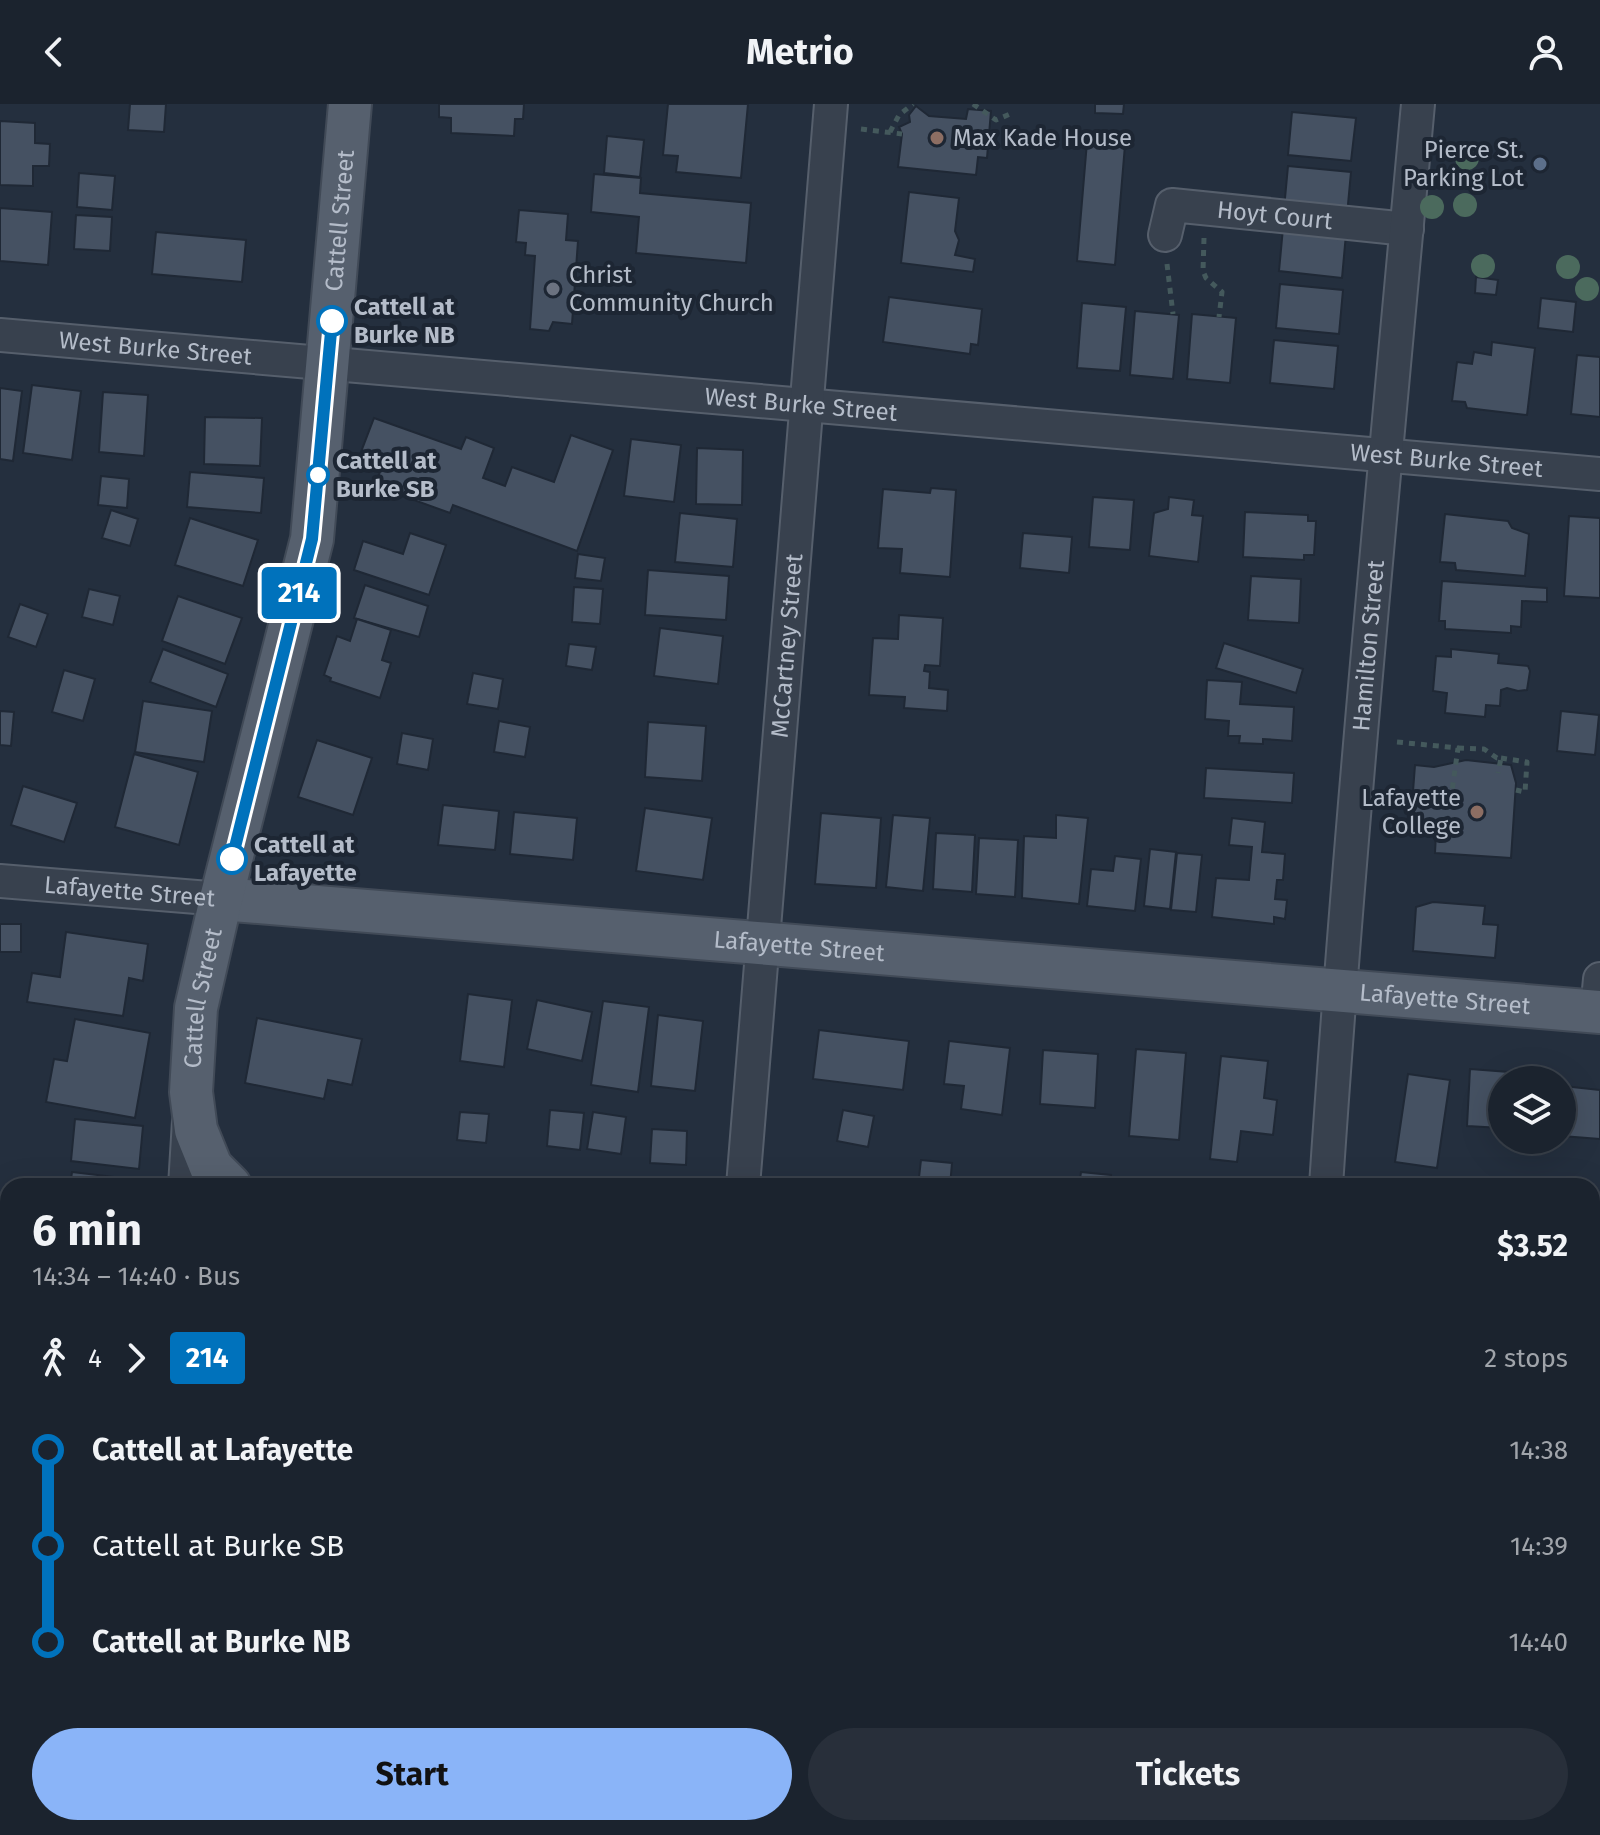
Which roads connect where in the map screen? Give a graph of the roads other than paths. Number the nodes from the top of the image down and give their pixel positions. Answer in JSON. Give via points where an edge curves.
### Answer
{"nodes":[{"id":1,"x":350,"y":104,"type":"edge"},
{"id":2,"x":831,"y":104,"type":"edge"},
{"id":3,"x":1418,"y":104,"type":"edge"},
{"id":4,"x":1407,"y":229,"type":"junction"},
{"id":5,"x":1165,"y":235,"type":"road end"},
{"id":6,"x":0,"y":335,"type":"edge"},
{"id":7,"x":328,"y":364,"type":"junction"},
{"id":8,"x":806,"y":405,"type":"junction"},
{"id":9,"x":1386,"y":456,"type":"junction"},
{"id":10,"x":1600,"y":474,"type":"edge"},
{"id":11,"x":0,"y":881,"type":"edge"},
{"id":12,"x":221,"y":899,"type":"junction"},
{"id":13,"x":763,"y":944,"type":"junction"},
{"id":14,"x":1339,"y":990,"type":"junction"},
{"id":15,"x":1599,"y":1001,"type":"edge"},
{"id":16,"x":191,"y":1092,"type":"junction"},
{"id":17,"x":186,"y":1178,"type":"edge"},
{"id":18,"x":222,"y":1178,"type":"edge"},
{"id":19,"x":744,"y":1178,"type":"edge"},
{"id":20,"x":1327,"y":1178,"type":"edge"}],
"edges":[{"from":1,"to":7,"type":"main road","name":"Cattell Street"},
{"from":2,"to":8,"type":"street","name":"McCartney Street"},
{"from":3,"to":4,"type":"street","name":"Hamilton Street"},
{"from":4,"to":5,"type":"street","name":"Hoyt Court","via":[[1172,205]]},
{"from":4,"to":9,"type":"street","name":"Hamilton Street"},
{"from":6,"to":7,"type":"street","name":"West Burke Street"},
{"from":7,"to":8,"type":"street","name":"West Burke Street"},
{"from":7,"to":12,"type":"main road","name":"Cattell Street","via":[[312,539]]},
{"from":8,"to":9,"type":"street","name":"West Burke Street"},
{"from":8,"to":13,"type":"street","name":"McCartney Street"},
{"from":9,"to":10,"type":"street","name":"West Burke Street"},
{"from":9,"to":14,"type":"street","name":"Hamilton Street"},
{"from":11,"to":12,"type":"street","name":"Lafayette Street"},
{"from":12,"to":13,"type":"main road","name":"Lafayette Street"},
{"from":12,"to":16,"type":"main road","name":"Cattell Street","via":[[196,1008]]},
{"from":13,"to":14,"type":"main road","name":"Lafayette Street"},
{"from":13,"to":19,"type":"street","name":"McCartney Street"},
{"from":14,"to":15,"type":"main road","name":"Lafayette Street"},
{"from":14,"to":20,"type":"street","name":"Hamilton Street"},
{"from":16,"to":17,"type":"street","name":"Cattell Street"},
{"from":16,"to":18,"type":"main road","via":[[196,1130],[211,1167]]}]}
